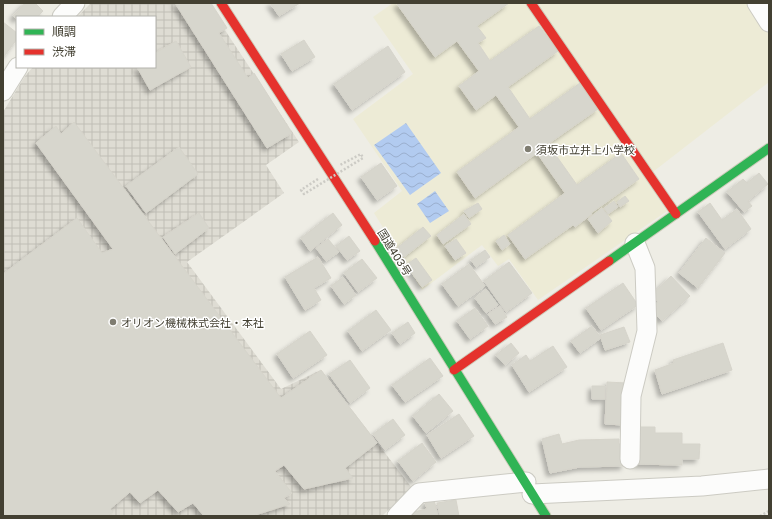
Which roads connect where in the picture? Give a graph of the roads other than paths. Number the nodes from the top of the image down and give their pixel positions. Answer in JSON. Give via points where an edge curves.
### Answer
{"nodes":[{"id":1,"x":74,"y":3,"type":"edge"},
{"id":2,"x":221,"y":3,"type":"edge"},
{"id":3,"x":531,"y":3,"type":"edge"},
{"id":4,"x":757,"y":3,"type":"edge"},
{"id":5,"x":63,"y":16,"type":"edge"},
{"id":6,"x":769,"y":22,"type":"edge"},
{"id":7,"x":17,"y":68,"type":"edge"},
{"id":8,"x":3,"y":91,"type":"edge"},
{"id":9,"x":769,"y":148,"type":"edge"},
{"id":10,"x":676,"y":214,"type":"junction"},
{"id":11,"x":635,"y":243,"type":"junction"},
{"id":12,"x":454,"y":370,"type":"junction"},
{"id":13,"x":630,"y":459,"type":"dead end"},
{"id":14,"x":769,"y":479,"type":"edge"},
{"id":15,"x":529,"y":488,"type":"junction"},
{"id":16,"x":397,"y":516,"type":"edge"},
{"id":17,"x":546,"y":516,"type":"edge"}],
"edges":[{"from":1,"to":5,"type":"street"},
{"from":2,"to":12,"type":"main road","name":"国道403号","via":[[350,201]]},
{"from":3,"to":10,"type":"main road"},
{"from":4,"to":6,"type":"street"},
{"from":7,"to":8,"type":"street"},
{"from":9,"to":10,"type":"main road"},
{"from":10,"to":11,"type":"main road"},
{"from":11,"to":12,"type":"main road"},
{"from":11,"to":13,"type":"street","via":[[645,268],[647,331],[631,396]]},
{"from":12,"to":15,"type":"main road","name":"国道403号"},
{"from":14,"to":15,"type":"street","via":[[702,486]]},
{"from":15,"to":16,"type":"street","via":[[419,493]]},
{"from":15,"to":17,"type":"main road","name":"国道403号"}]}
